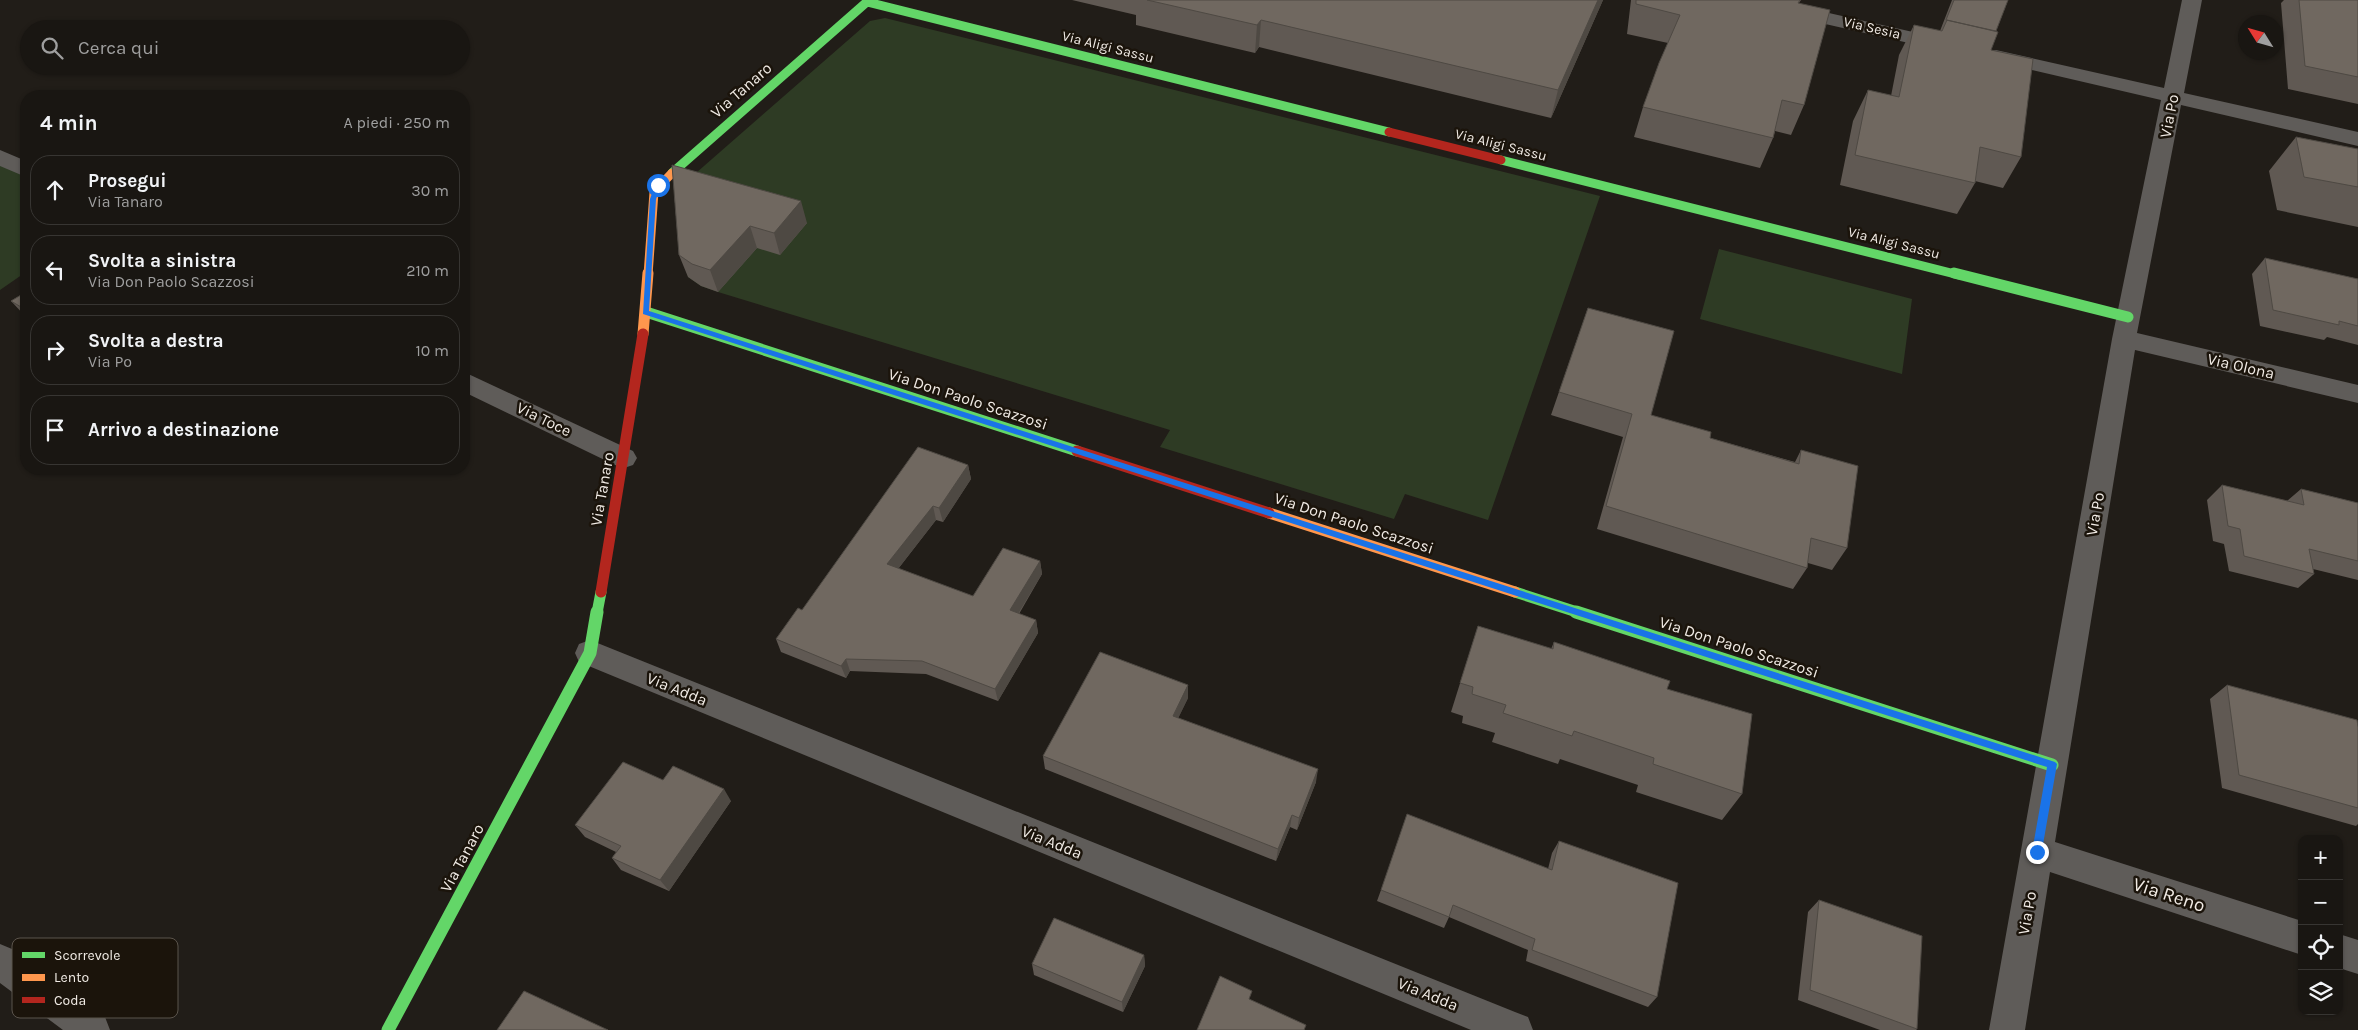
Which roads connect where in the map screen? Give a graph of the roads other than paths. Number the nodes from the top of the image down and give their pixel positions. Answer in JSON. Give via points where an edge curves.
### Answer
{"nodes":[{"id":1,"x":1746,"y":0,"type":"edge"},
{"id":2,"x":2192,"y":0,"type":"edge"},
{"id":3,"x":868,"y":1,"type":"edge"},
{"id":4,"x":1960,"y":48,"type":"edge"},
{"id":5,"x":1979,"y":52,"type":"edge"},
{"id":6,"x":2173,"y":96,"type":"junction"},
{"id":7,"x":2358,"y":139,"type":"edge"},
{"id":8,"x":0,"y":157,"type":"edge"},
{"id":9,"x":20,"y":167,"type":"edge"},
{"id":10,"x":646,"y":312,"type":"junction"},
{"id":11,"x":2126,"y":328,"type":"junction"},
{"id":12,"x":470,"y":384,"type":"edge"},
{"id":13,"x":2358,"y":394,"type":"edge"},
{"id":14,"x":624,"y":458,"type":"junction"},
{"id":15,"x":590,"y":653,"type":"junction"},
{"id":16,"x":2052,"y":764,"type":"junction"},
{"id":17,"x":2037,"y":852,"type":"junction"},
{"id":18,"x":2298,"y":937,"type":"edge"},
{"id":19,"x":2343,"y":952,"type":"edge"},
{"id":20,"x":2358,"y":957,"type":"edge"},
{"id":21,"x":0,"y":961,"type":"edge"},
{"id":22,"x":12,"y":970,"type":"edge"},
{"id":23,"x":76,"y":1018,"type":"edge"},
{"id":24,"x":92,"y":1030,"type":"edge"},
{"id":25,"x":388,"y":1030,"type":"edge"},
{"id":26,"x":1516,"y":1030,"type":"edge"},
{"id":27,"x":2007,"y":1030,"type":"edge"}],
"edges":[{"from":1,"to":4,"type":"street","name":"Via Sesia"},
{"from":2,"to":6,"type":"street","name":"Via Po"},
{"from":3,"to":10,"type":"street","name":"Via Tanaro","via":[[658,185],[653,199]]},
{"from":3,"to":11,"type":"street","name":"Via Aligi Sassu"},
{"from":5,"to":6,"type":"street"},
{"from":6,"to":7,"type":"street"},
{"from":6,"to":11,"type":"street","name":"Via Po"},
{"from":8,"to":9,"type":"street"},
{"from":10,"to":14,"type":"street","name":"Via Tanaro"},
{"from":10,"to":16,"type":"street","name":"Via Don Paolo Scazzosi"},
{"from":11,"to":13,"type":"street","name":"Via Olona"},
{"from":11,"to":16,"type":"street","name":"Via Po"},
{"from":12,"to":14,"type":"street","name":"Via Toce"},
{"from":14,"to":15,"type":"street","name":"Via Tanaro"},
{"from":15,"to":25,"type":"street","name":"Via Tanaro"},
{"from":15,"to":26,"type":"street","name":"Via Adda"},
{"from":16,"to":17,"type":"street","name":"Via Po"},
{"from":17,"to":18,"type":"street","name":"Via Reno"},
{"from":17,"to":27,"type":"street","name":"Via Po"},
{"from":19,"to":20,"type":"street"},
{"from":21,"to":22,"type":"street"},
{"from":23,"to":24,"type":"street"}]}
